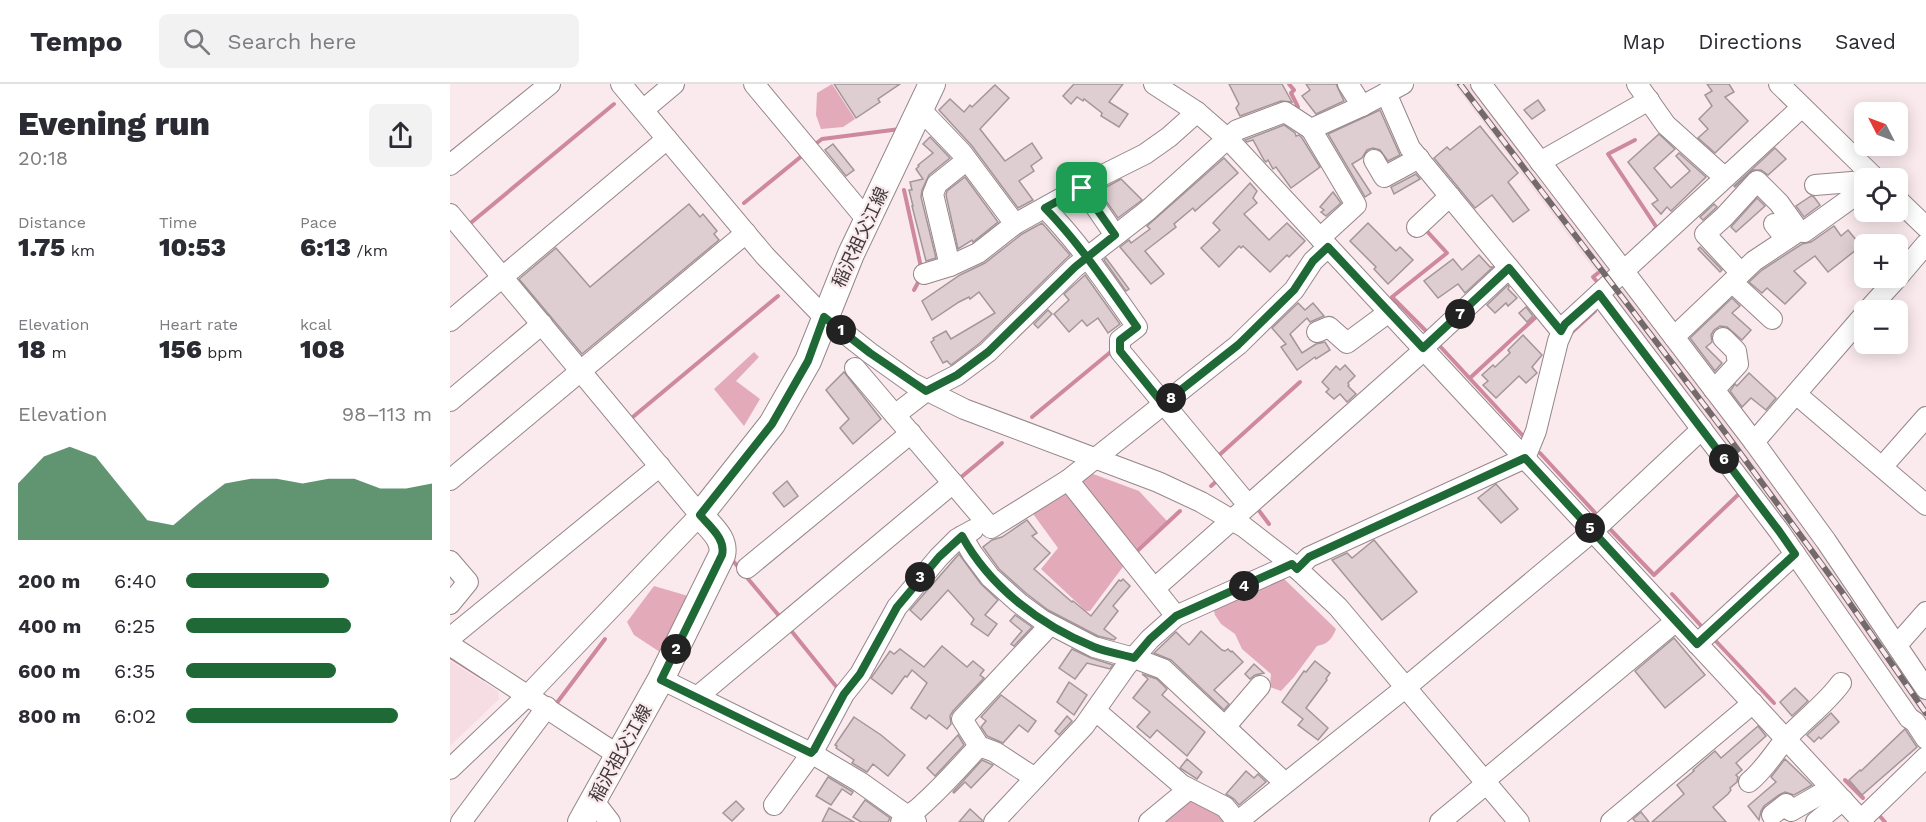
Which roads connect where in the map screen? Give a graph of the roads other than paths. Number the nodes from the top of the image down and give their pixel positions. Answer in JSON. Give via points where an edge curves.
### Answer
{"nodes":[{"id":1,"x":550,"y":84,"type":"edge"},
{"id":2,"x":621,"y":84,"type":"edge"},
{"id":3,"x":674,"y":84,"type":"edge"},
{"id":4,"x":754,"y":84,"type":"edge"},
{"id":5,"x":932,"y":84,"type":"edge"},
{"id":6,"x":1348,"y":84,"type":"edge"},
{"id":7,"x":1481,"y":84,"type":"edge"},
{"id":8,"x":1637,"y":84,"type":"edge"},
{"id":9,"x":1779,"y":84,"type":"edge"},
{"id":10,"x":1160,"y":86,"type":"edge"},
{"id":11,"x":1394,"y":89,"type":"edge"},
{"id":12,"x":1649,"y":100,"type":"junction"},
{"id":13,"x":1362,"y":106,"type":"junction"},
{"id":14,"x":1802,"y":107,"type":"junction"},
{"id":15,"x":920,"y":109,"type":"junction"},
{"id":16,"x":643,"y":110,"type":"junction"},
{"id":17,"x":1197,"y":112,"type":"junction"},
{"id":18,"x":1311,"y":129,"type":"junction"},
{"id":19,"x":667,"y":139,"type":"junction"},
{"id":20,"x":1228,"y":139,"type":"junction"},
{"id":21,"x":1419,"y":158,"type":"junction"},
{"id":22,"x":967,"y":160,"type":"junction"},
{"id":23,"x":1374,"y":160,"type":"dead end"},
{"id":24,"x":1540,"y":162,"type":"junction"},
{"id":25,"x":450,"y":165,"type":"edge"},
{"id":26,"x":1865,"y":168,"type":"edge"},
{"id":27,"x":1723,"y":178,"type":"junction"},
{"id":28,"x":1854,"y":182,"type":"edge"},
{"id":29,"x":1815,"y":185,"type":"dead end"},
{"id":30,"x":1082,"y":188,"type":"junction"},
{"id":31,"x":1450,"y":196,"type":"junction"},
{"id":32,"x":1854,"y":196,"type":"edge"},
{"id":33,"x":1741,"y":199,"type":"junction"},
{"id":34,"x":1045,"y":208,"type":"junction"},
{"id":35,"x":1908,"y":210,"type":"edge"},
{"id":36,"x":450,"y":214,"type":"edge"},
{"id":37,"x":867,"y":220,"type":"junction"},
{"id":38,"x":1015,"y":224,"type":"junction"},
{"id":39,"x":1417,"y":227,"type":"dead end"},
{"id":40,"x":1926,"y":227,"type":"edge"},
{"id":41,"x":1786,"y":232,"type":"junction"},
{"id":42,"x":746,"y":234,"type":"junction"},
{"id":43,"x":1115,"y":235,"type":"junction"},
{"id":44,"x":1324,"y":242,"type":"junction"},
{"id":45,"x":1926,"y":244,"type":"edge"},
{"id":46,"x":1087,"y":256,"type":"junction"},
{"id":47,"x":1908,"y":264,"type":"edge"},
{"id":48,"x":950,"y":266,"type":"junction"},
{"id":49,"x":1509,"y":268,"type":"junction"},
{"id":50,"x":1624,"y":271,"type":"junction"},
{"id":51,"x":924,"y":274,"type":"dead end"},
{"id":52,"x":502,"y":277,"type":"junction"},
{"id":53,"x":1737,"y":278,"type":"junction"},
{"id":54,"x":1887,"y":288,"type":"edge"},
{"id":55,"x":1599,"y":294,"type":"junction"},
{"id":56,"x":1877,"y":300,"type":"edge"},
{"id":57,"x":1389,"y":312,"type":"junction"},
{"id":58,"x":824,"y":317,"type":"junction"},
{"id":59,"x":1772,"y":319,"type":"dead end"},
{"id":60,"x":450,"y":321,"type":"edge"},
{"id":61,"x":542,"y":324,"type":"junction"},
{"id":62,"x":1854,"y":327,"type":"edge"},
{"id":63,"x":1561,"y":331,"type":"junction"},
{"id":64,"x":1317,"y":332,"type":"dead end"},
{"id":65,"x":1674,"y":337,"type":"junction"},
{"id":66,"x":1723,"y":338,"type":"dead end"},
{"id":67,"x":1424,"y":349,"type":"junction"},
{"id":68,"x":855,"y":368,"type":"dead end"},
{"id":69,"x":581,"y":371,"type":"junction"},
{"id":70,"x":1714,"y":390,"type":"junction"},
{"id":71,"x":926,"y":391,"type":"junction"},
{"id":72,"x":1796,"y":394,"type":"junction"},
{"id":73,"x":450,"y":401,"type":"edge"},
{"id":74,"x":1163,"y":404,"type":"junction"},
{"id":75,"x":895,"y":415,"type":"junction"},
{"id":76,"x":1926,"y":417,"type":"edge"},
{"id":77,"x":1702,"y":429,"type":"junction"},
{"id":78,"x":911,"y":433,"type":"junction"},
{"id":79,"x":1754,"y":442,"type":"junction"},
{"id":80,"x":1525,"y":458,"type":"junction"},
{"id":81,"x":1094,"y":459,"type":"junction"},
{"id":82,"x":660,"y":466,"type":"junction"},
{"id":83,"x":1882,"y":467,"type":"junction"},
{"id":84,"x":450,"y":480,"type":"edge"},
{"id":85,"x":1068,"y":480,"type":"junction"},
{"id":86,"x":953,"y":483,"type":"junction"},
{"id":87,"x":1926,"y":504,"type":"edge"},
{"id":88,"x":1248,"y":505,"type":"junction"},
{"id":89,"x":700,"y":515,"type":"junction"},
{"id":90,"x":1231,"y":520,"type":"junction"},
{"id":91,"x":991,"y":528,"type":"junction"},
{"id":92,"x":1593,"y":531,"type":"junction"},
{"id":93,"x":962,"y":536,"type":"junction"},
{"id":94,"x":1795,"y":554,"type":"junction"},
{"id":95,"x":450,"y":561,"type":"edge"},
{"id":96,"x":1295,"y":566,"type":"junction"},
{"id":97,"x":747,"y":568,"type":"dead end"},
{"id":98,"x":1155,"y":588,"type":"junction"},
{"id":99,"x":450,"y":604,"type":"edge"},
{"id":100,"x":1926,"y":612,"type":"edge"},
{"id":101,"x":1176,"y":616,"type":"junction"},
{"id":102,"x":1676,"y":621,"type":"junction"},
{"id":103,"x":1050,"y":624,"type":"junction"},
{"id":104,"x":450,"y":638,"type":"edge"},
{"id":105,"x":1697,"y":644,"type":"junction"},
{"id":106,"x":450,"y":645,"type":"edge"},
{"id":107,"x":1897,"y":645,"type":"junction"},
{"id":108,"x":1134,"y":658,"type":"junction"},
{"id":109,"x":661,"y":680,"type":"junction"},
{"id":110,"x":1841,"y":683,"type":"dead end"},
{"id":111,"x":1260,"y":686,"type":"dead end"},
{"id":112,"x":1405,"y":688,"type":"junction"},
{"id":113,"x":1926,"y":689,"type":"edge"},
{"id":114,"x":528,"y":695,"type":"junction"},
{"id":115,"x":697,"y":697,"type":"junction"},
{"id":116,"x":1753,"y":704,"type":"junction"},
{"id":117,"x":547,"y":707,"type":"junction"},
{"id":118,"x":1096,"y":711,"type":"junction"},
{"id":119,"x":1225,"y":727,"type":"junction"},
{"id":120,"x":1786,"y":739,"type":"junction"},
{"id":121,"x":1926,"y":739,"type":"edge"},
{"id":122,"x":980,"y":746,"type":"junction"},
{"id":123,"x":811,"y":753,"type":"junction"},
{"id":124,"x":618,"y":755,"type":"junction"},
{"id":125,"x":1926,"y":757,"type":"edge"},
{"id":126,"x":451,"y":766,"type":"edge"},
{"id":127,"x":1035,"y":778,"type":"junction"},
{"id":128,"x":1485,"y":782,"type":"junction"},
{"id":129,"x":1749,"y":782,"type":"dead end"},
{"id":130,"x":1285,"y":783,"type":"junction"},
{"id":131,"x":1188,"y":789,"type":"junction"},
{"id":132,"x":1837,"y":794,"type":"junction"},
{"id":133,"x":774,"y":805,"type":"dead end"},
{"id":134,"x":587,"y":811,"type":"edge"},
{"id":135,"x":1772,"y":815,"type":"dead end"},
{"id":136,"x":908,"y":820,"type":"edge"},
{"id":137,"x":1862,"y":821,"type":"edge"},
{"id":138,"x":461,"y":822,"type":"edge"},
{"id":139,"x":610,"y":822,"type":"edge"},
{"id":140,"x":994,"y":822,"type":"edge"},
{"id":141,"x":1149,"y":822,"type":"edge"},
{"id":142,"x":1237,"y":822,"type":"edge"},
{"id":143,"x":1440,"y":822,"type":"edge"},
{"id":144,"x":1519,"y":822,"type":"edge"},
{"id":145,"x":1611,"y":822,"type":"edge"},
{"id":146,"x":1816,"y":822,"type":"edge"}],
"edges":[{"from":1,"to":25,"type":"street"},
{"from":2,"to":16,"type":"street"},
{"from":3,"to":16,"type":"street"},
{"from":4,"to":37,"type":"street"},
{"from":5,"to":15,"type":"main road","name":"稲沢祖父江線"},
{"from":6,"to":13,"type":"street"},
{"from":7,"to":24,"type":"street"},
{"from":8,"to":12,"type":"street"},
{"from":9,"to":14,"type":"street"},
{"from":10,"to":17,"type":"street"},
{"from":11,"to":13,"type":"street"},
{"from":11,"to":21,"type":"street","via":[[1410,148]]},
{"from":12,"to":24,"type":"street"},
{"from":12,"to":27,"type":"street","via":[[1666,125]]},
{"from":13,"to":18,"type":"street"},
{"from":14,"to":26,"type":"street"},
{"from":14,"to":27,"type":"street"},
{"from":15,"to":22,"type":"street"},
{"from":15,"to":37,"type":"main road","name":"稲沢祖父江線"},
{"from":16,"to":19,"type":"street"},
{"from":17,"to":20,"type":"street"},
{"from":17,"to":30,"type":"street","via":[[1145,154]]},
{"from":18,"to":20,"type":"street","via":[[1285,112],[1237,130]]},
{"from":18,"to":44,"type":"street","via":[[1356,205]]},
{"from":19,"to":42,"type":"street"},
{"from":19,"to":52,"type":"street"},
{"from":20,"to":43,"type":"street"},
{"from":20,"to":44,"type":"street"},
{"from":21,"to":23,"type":"street","via":[[1384,177]]},
{"from":21,"to":31,"type":"street"},
{"from":22,"to":38,"type":"street"},
{"from":22,"to":48,"type":"street","via":[[937,183],[933,194]]},
{"from":24,"to":50,"type":"street"},
{"from":27,"to":33,"type":"street"},
{"from":27,"to":50,"type":"street"},
{"from":28,"to":29,"type":"street"},
{"from":30,"to":34,"type":"street"},
{"from":30,"to":43,"type":"street"},
{"from":31,"to":39,"type":"street"},
{"from":31,"to":49,"type":"street"},
{"from":32,"to":41,"type":"street","via":[[1804,232]]},
{"from":33,"to":41,"type":"street","via":[[1757,181],[1779,203]]},
{"from":33,"to":53,"type":"street","via":[[1705,234]]},
{"from":34,"to":38,"type":"street"},
{"from":34,"to":46,"type":"street"},
{"from":35,"to":40,"type":"street"},
{"from":36,"to":52,"type":"street"},
{"from":37,"to":58,"type":"main road","name":"稲沢祖父江線"},
{"from":38,"to":48,"type":"street","via":[[978,253]]},
{"from":41,"to":53,"type":"street"},
{"from":42,"to":58,"type":"street"},
{"from":42,"to":69,"type":"street"},
{"from":43,"to":46,"type":"street"},
{"from":44,"to":57,"type":"street"},
{"from":44,"to":74,"type":"street","via":[[1294,290],[1238,345]]},
{"from":45,"to":47,"type":"street"},
{"from":46,"to":71,"type":"street","via":[[988,352]]},
{"from":46,"to":74,"type":"street","via":[[1137,327],[1120,340],[1120,351]]},
{"from":48,"to":51,"type":"street"},
{"from":49,"to":63,"type":"street"},
{"from":49,"to":67,"type":"street"},
{"from":50,"to":55,"type":"street"},
{"from":50,"to":65,"type":"street"},
{"from":52,"to":60,"type":"street"},
{"from":52,"to":61,"type":"street"},
{"from":53,"to":59,"type":"street"},
{"from":53,"to":65,"type":"street"},
{"from":54,"to":56,"type":"street"},
{"from":55,"to":63,"type":"street"},
{"from":55,"to":77,"type":"street"},
{"from":57,"to":64,"type":"street","via":[[1347,343],[1329,327]]},
{"from":57,"to":67,"type":"street"},
{"from":58,"to":71,"type":"street"},
{"from":58,"to":89,"type":"main road","name":"稲沢祖父江線","via":[[808,361],[772,424]]},
{"from":61,"to":69,"type":"street"},
{"from":61,"to":73,"type":"street"},
{"from":62,"to":72,"type":"street"},
{"from":63,"to":80,"type":"street","via":[[1536,431]]},
{"from":65,"to":70,"type":"street"},
{"from":66,"to":70,"type":"street","via":[[1736,351],[1738,364]]},
{"from":67,"to":80,"type":"street"},
{"from":67,"to":88,"type":"street"},
{"from":68,"to":75,"type":"street"},
{"from":69,"to":82,"type":"street"},
{"from":69,"to":84,"type":"street"},
{"from":70,"to":79,"type":"street"},
{"from":71,"to":75,"type":"street"},
{"from":71,"to":81,"type":"street"},
{"from":72,"to":79,"type":"street"},
{"from":72,"to":83,"type":"street"},
{"from":74,"to":81,"type":"street"},
{"from":74,"to":88,"type":"street"},
{"from":75,"to":78,"type":"street"},
{"from":76,"to":83,"type":"street"},
{"from":77,"to":92,"type":"street"},
{"from":77,"to":94,"type":"street"},
{"from":78,"to":86,"type":"street"},
{"from":78,"to":97,"type":"street"},
{"from":79,"to":107,"type":"street"},
{"from":80,"to":92,"type":"street"},
{"from":80,"to":96,"type":"street"},
{"from":81,"to":85,"type":"street"},
{"from":81,"to":90,"type":"street","via":[[1158,482]]},
{"from":82,"to":89,"type":"street"},
{"from":82,"to":104,"type":"street"},
{"from":83,"to":87,"type":"street"},
{"from":85,"to":91,"type":"street"},
{"from":85,"to":98,"type":"street"},
{"from":86,"to":91,"type":"street"},
{"from":86,"to":115,"type":"street"},
{"from":88,"to":90,"type":"street"},
{"from":89,"to":109,"type":"main road","name":"稲沢祖父江線","via":[[724,547]]},
{"from":89,"to":114,"type":"street"},
{"from":90,"to":96,"type":"street"},
{"from":90,"to":98,"type":"street"},
{"from":91,"to":93,"type":"street"},
{"from":92,"to":102,"type":"street"},
{"from":92,"to":112,"type":"street"},
{"from":93,"to":103,"type":"street","via":[[990,577]]},
{"from":93,"to":123,"type":"street","via":[[897,607]]},
{"from":94,"to":105,"type":"street"},
{"from":94,"to":121,"type":"street"},
{"from":95,"to":99,"type":"street","via":[[468,582]]},
{"from":96,"to":101,"type":"street"},
{"from":96,"to":112,"type":"street","via":[[1338,607]]},
{"from":98,"to":101,"type":"street"},
{"from":100,"to":107,"type":"street"},
{"from":101,"to":108,"type":"street"},
{"from":102,"to":105,"type":"street"},
{"from":102,"to":128,"type":"street"},
{"from":103,"to":108,"type":"street","via":[[1094,647]]},
{"from":103,"to":122,"type":"street","via":[[963,719]]},
{"from":105,"to":116,"type":"street"},
{"from":106,"to":114,"type":"street"},
{"from":107,"to":113,"type":"street"},
{"from":108,"to":118,"type":"street"},
{"from":108,"to":119,"type":"street","via":[[1163,669]]},
{"from":109,"to":115,"type":"street"},
{"from":109,"to":124,"type":"main road","name":"稲沢祖父江線"},
{"from":110,"to":120,"type":"street"},
{"from":111,"to":119,"type":"street"},
{"from":112,"to":128,"type":"street"},
{"from":112,"to":130,"type":"street"},
{"from":114,"to":117,"type":"street"},
{"from":114,"to":126,"type":"street"},
{"from":115,"to":123,"type":"street"},
{"from":116,"to":120,"type":"street"},
{"from":116,"to":145,"type":"street"},
{"from":117,"to":124,"type":"street"},
{"from":117,"to":138,"type":"street"},
{"from":118,"to":127,"type":"street"},
{"from":118,"to":131,"type":"street"},
{"from":119,"to":130,"type":"street"},
{"from":120,"to":129,"type":"street"},
{"from":120,"to":132,"type":"street"},
{"from":122,"to":127,"type":"street"},
{"from":122,"to":136,"type":"street"},
{"from":123,"to":133,"type":"street"},
{"from":123,"to":136,"type":"street","via":[[860,782]]},
{"from":124,"to":134,"type":"main road","name":"稲沢祖父江線"},
{"from":125,"to":137,"type":"street"},
{"from":127,"to":140,"type":"street"},
{"from":128,"to":143,"type":"street"},
{"from":128,"to":144,"type":"street"},
{"from":130,"to":142,"type":"street"},
{"from":131,"to":141,"type":"street"},
{"from":131,"to":142,"type":"street","via":[[1225,807]]},
{"from":132,"to":135,"type":"street","via":[[1791,811],[1786,804]]},
{"from":132,"to":137,"type":"street"},
{"from":132,"to":146,"type":"street"},
{"from":134,"to":139,"type":"street"}]}
